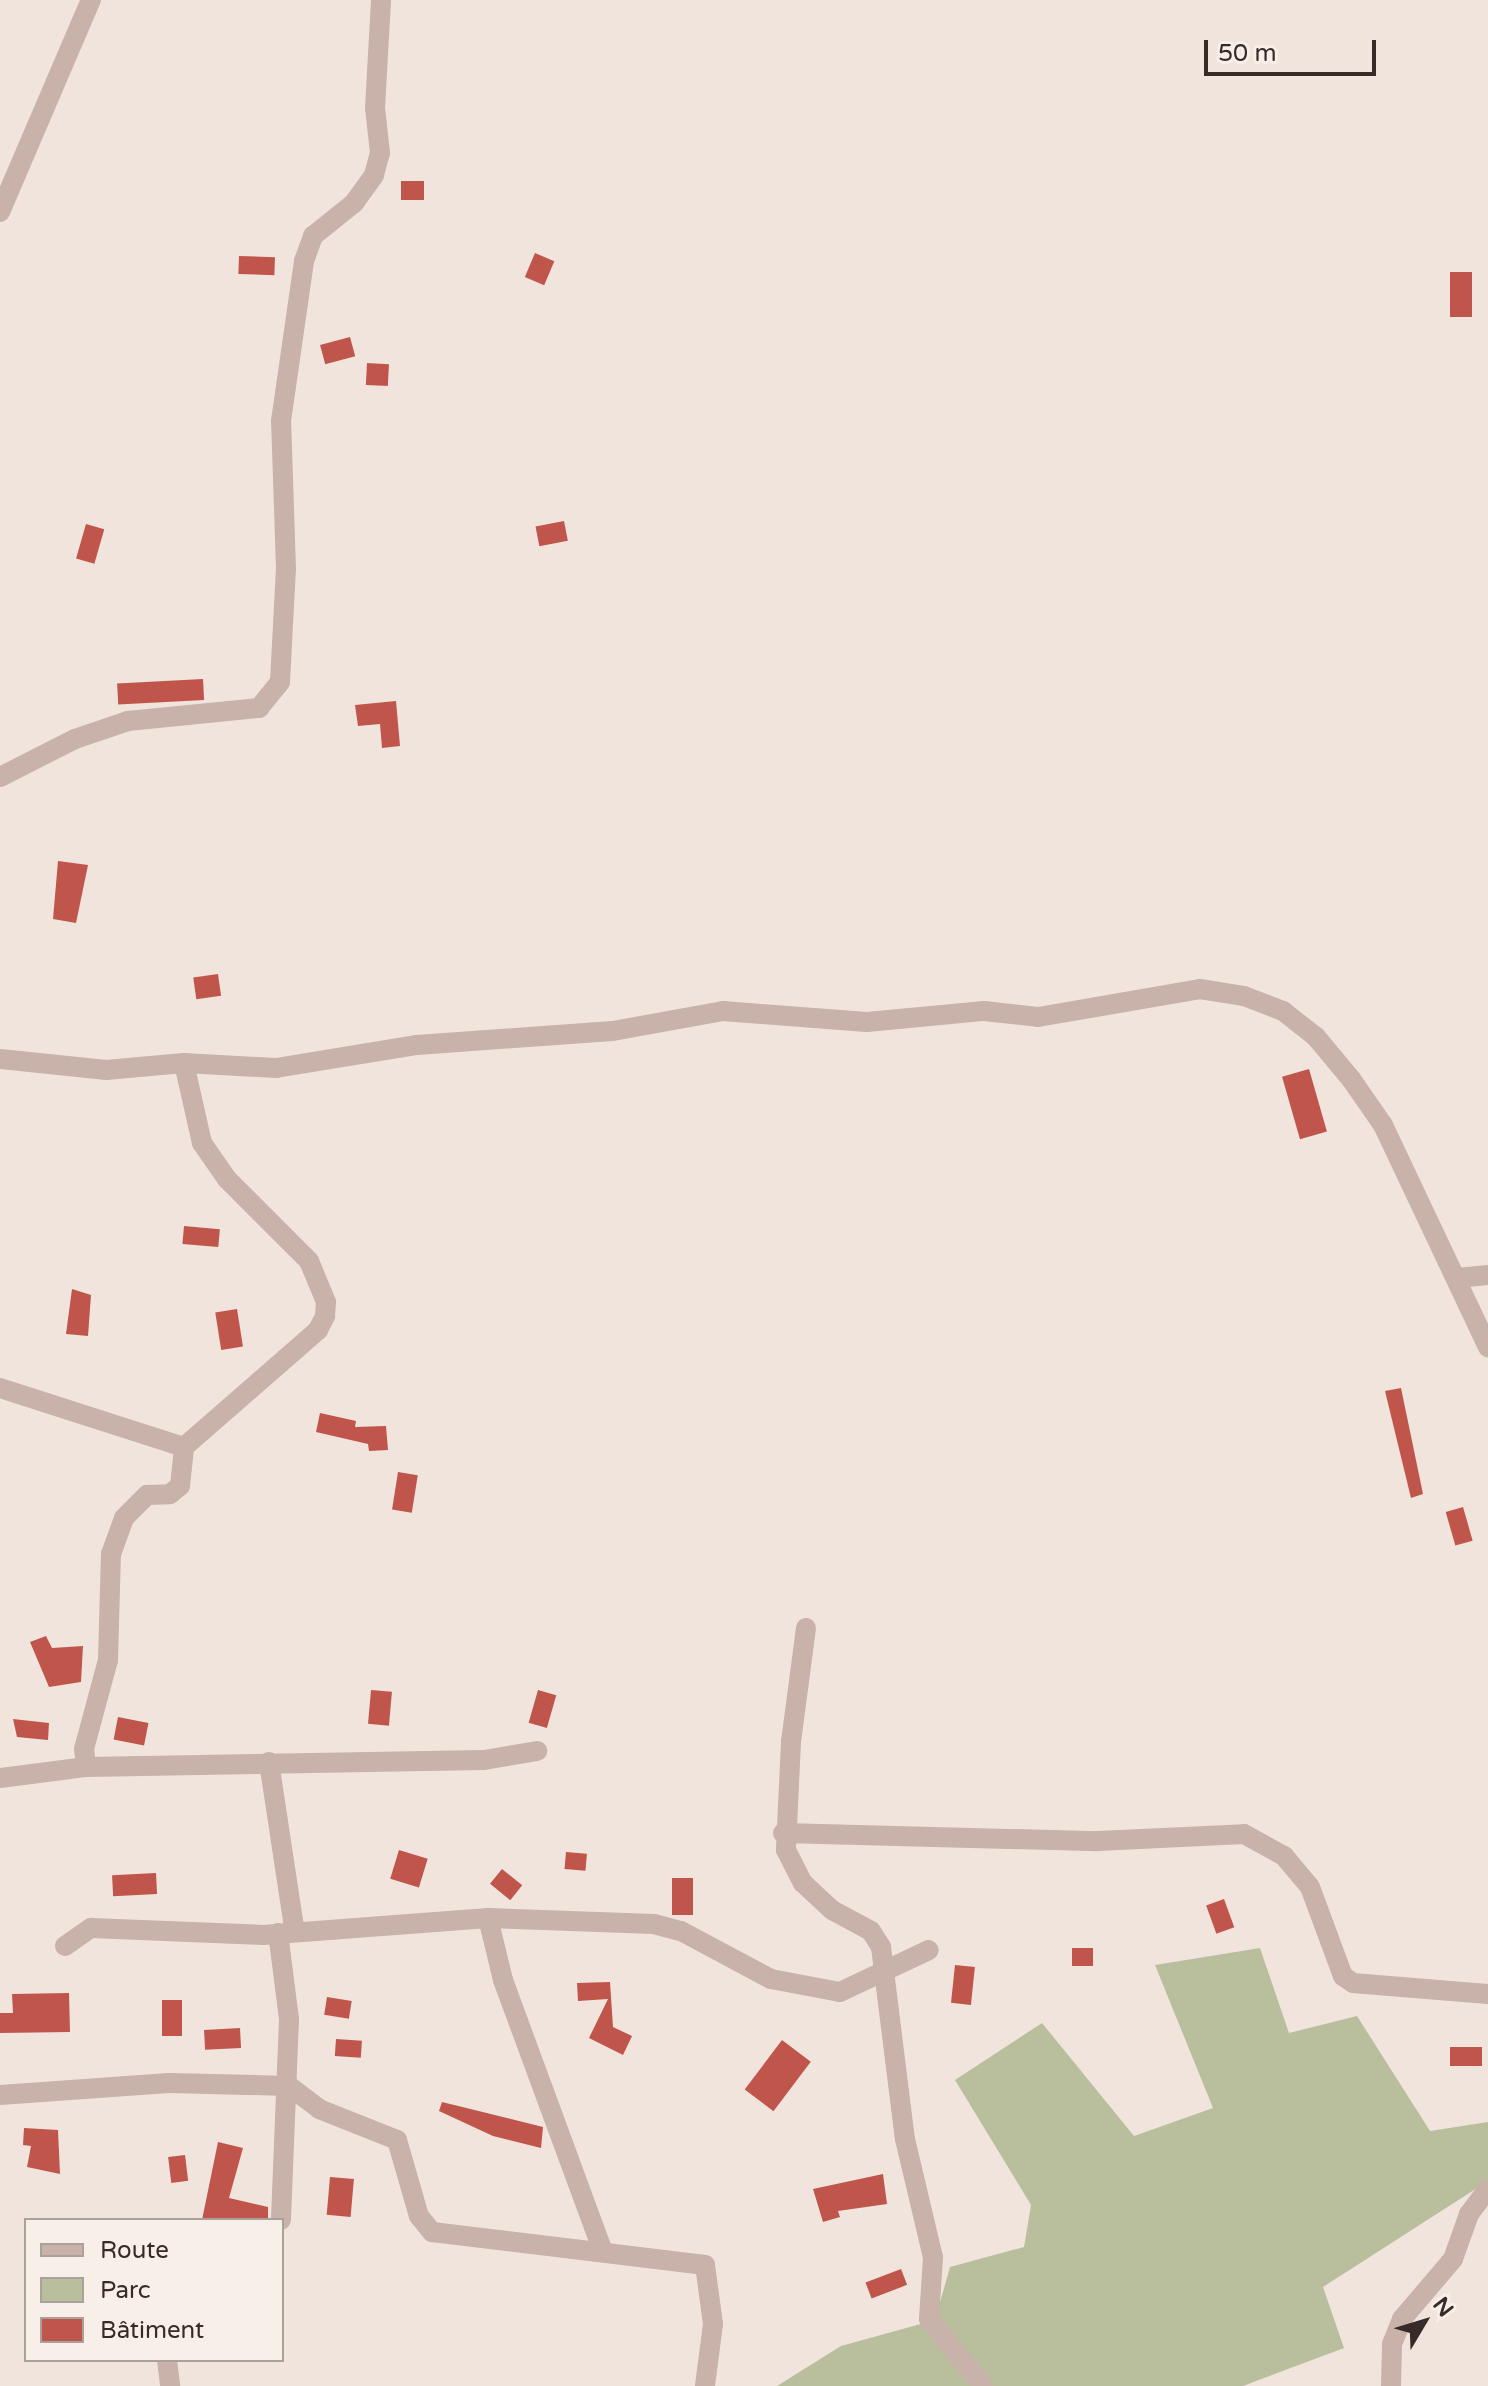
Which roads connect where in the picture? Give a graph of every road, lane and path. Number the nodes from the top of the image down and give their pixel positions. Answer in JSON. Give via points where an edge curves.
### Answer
{"nodes":[{"id":1,"x":91,"y":0,"type":"edge"},
{"id":2,"x":381,"y":0,"type":"edge"},
{"id":3,"x":0,"y":212,"type":"edge"},
{"id":4,"x":0,"y":777,"type":"edge"},
{"id":5,"x":0,"y":1059,"type":"edge"},
{"id":6,"x":184,"y":1063,"type":"junction"},
{"id":7,"x":1488,"y":1275,"type":"edge"},
{"id":8,"x":1458,"y":1278,"type":"junction"},
{"id":9,"x":1488,"y":1347,"type":"edge"},
{"id":10,"x":0,"y":1388,"type":"edge"},
{"id":11,"x":184,"y":1447,"type":"junction"},
{"id":12,"x":806,"y":1628,"type":"dead end"},
{"id":13,"x":537,"y":1751,"type":"dead end"},
{"id":14,"x":269,"y":1762,"type":"junction"},
{"id":15,"x":86,"y":1767,"type":"junction"},
{"id":16,"x":0,"y":1778,"type":"edge"},
{"id":17,"x":783,"y":1833,"type":"junction"},
{"id":18,"x":488,"y":1918,"type":"junction"},
{"id":19,"x":286,"y":1930,"type":"junction"},
{"id":20,"x":65,"y":1946,"type":"dead end"},
{"id":21,"x":929,"y":1950,"type":"dead end"},
{"id":22,"x":886,"y":1973,"type":"junction"},
{"id":23,"x":1488,"y":1994,"type":"edge"},
{"id":24,"x":289,"y":2086,"type":"junction"},
{"id":25,"x":0,"y":2095,"type":"edge"},
{"id":26,"x":1488,"y":2189,"type":"edge"},
{"id":27,"x":281,"y":2218,"type":"edge"},
{"id":28,"x":603,"y":2252,"type":"junction"},
{"id":29,"x":167,"y":2362,"type":"edge"},
{"id":30,"x":170,"y":2386,"type":"edge"},
{"id":31,"x":705,"y":2386,"type":"edge"},
{"id":32,"x":983,"y":2386,"type":"edge"},
{"id":33,"x":1391,"y":2386,"type":"edge"}],
"edges":[{"from":1,"to":3,"type":"street"},
{"from":2,"to":4,"type":"street","via":[[375,108],[380,153],[374,175],[354,203],[313,236],[304,261],[281,421],[286,569],[280,682],[259,708],[128,721],[75,739]]},
{"from":5,"to":6,"type":"street","via":[[106,1070]]},
{"from":6,"to":8,"type":"street","via":[[276,1068],[417,1045],[613,1031],[723,1011],[867,1022],[984,1011],[1038,1017],[1200,989],[1283,1011],[1316,1037],[1383,1125]]},
{"from":6,"to":11,"type":"street","via":[[208,1153],[309,1261],[326,1302],[318,1330]]},
{"from":7,"to":8,"type":"street"},
{"from":8,"to":9,"type":"street"},
{"from":10,"to":11,"type":"street"},
{"from":11,"to":15,"type":"street","via":[[180,1486],[170,1494],[147,1495],[116,1533],[108,1660],[84,1749]]},
{"from":12,"to":17,"type":"street"},
{"from":13,"to":14,"type":"street","via":[[484,1760]]},
{"from":14,"to":15,"type":"street"},
{"from":14,"to":19,"type":"street"},
{"from":15,"to":16,"type":"street"},
{"from":17,"to":22,"type":"street","via":[[803,1883],[832,1910],[871,1931]]},
{"from":17,"to":23,"type":"street","via":[[1098,1841],[1244,1834],[1284,1856],[1310,1887],[1343,1976],[1353,1983]]},
{"from":18,"to":19,"type":"street"},
{"from":18,"to":22,"type":"street","via":[[654,1924],[681,1931],[771,1979],[821,1991],[855,1988]]},
{"from":18,"to":28,"type":"street","via":[[503,1980]]},
{"from":19,"to":20,"type":"street","via":[[91,1928]]},
{"from":19,"to":24,"type":"street"},
{"from":21,"to":22,"type":"street"},
{"from":22,"to":32,"type":"street","via":[[905,2139],[933,2257],[929,2319]]},
{"from":24,"to":25,"type":"street","via":[[169,2083]]},
{"from":24,"to":27,"type":"street"},
{"from":24,"to":28,"type":"street","via":[[319,2109],[397,2140],[419,2216],[432,2232],[490,2243]]},
{"from":26,"to":33,"type":"street","via":[[1469,2214],[1453,2259],[1402,2319],[1392,2344]]},
{"from":28,"to":31,"type":"street","via":[[705,2265],[713,2324]]},
{"from":29,"to":30,"type":"street"}]}
